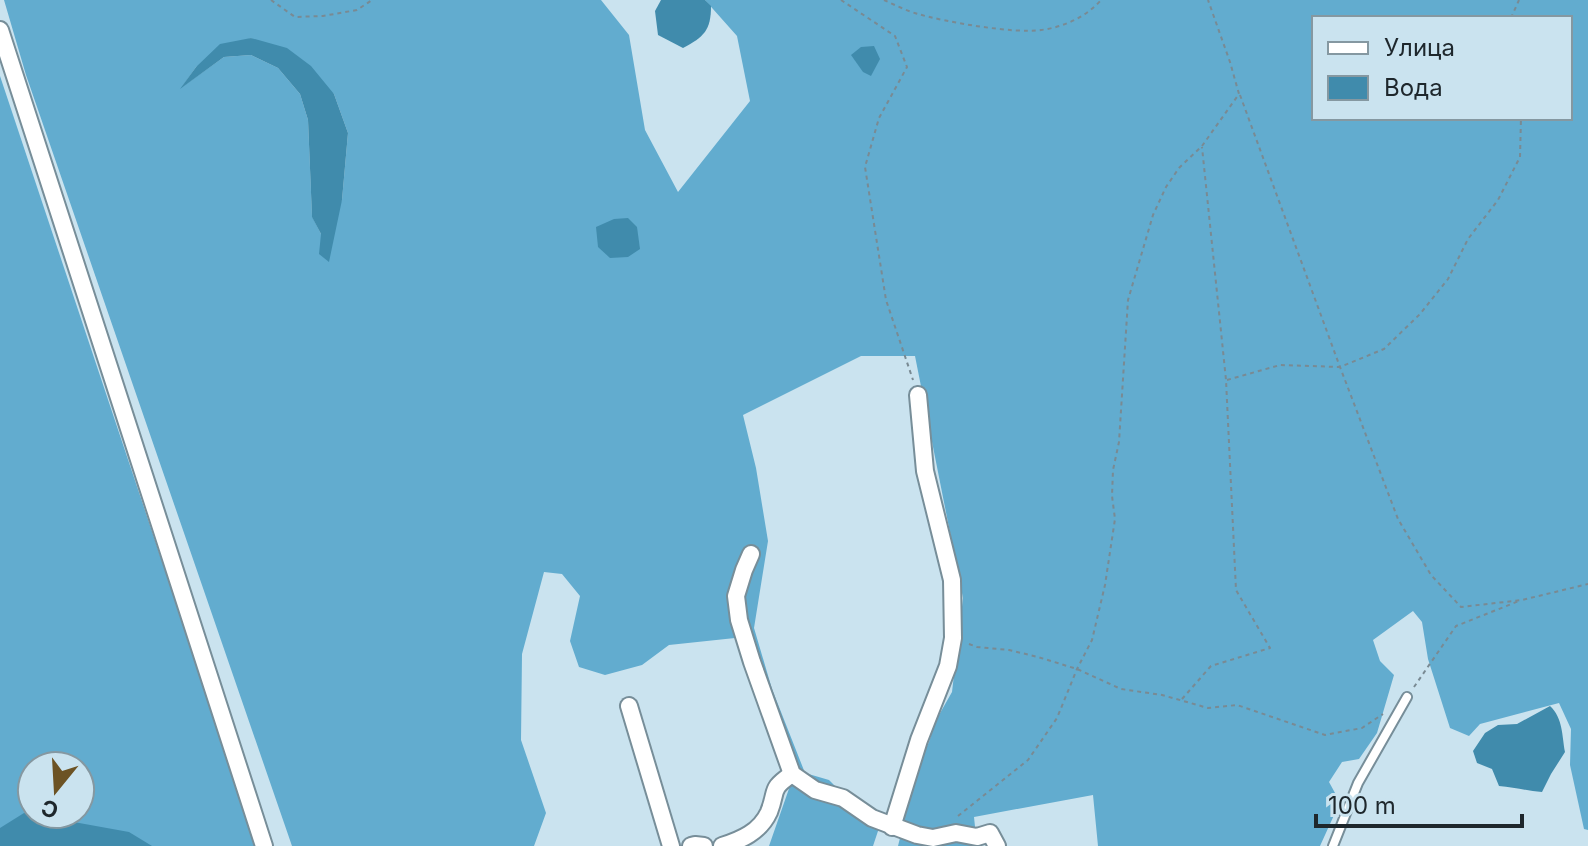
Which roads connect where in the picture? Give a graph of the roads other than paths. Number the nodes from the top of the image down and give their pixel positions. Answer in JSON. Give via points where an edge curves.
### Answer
{"nodes":[{"id":1,"x":0,"y":30,"type":"edge"},
{"id":2,"x":918,"y":395,"type":"road end"},
{"id":3,"x":751,"y":554,"type":"dead end"},
{"id":4,"x":1407,"y":697,"type":"road end"},
{"id":5,"x":629,"y":706,"type":"dead end"},
{"id":6,"x":792,"y":774,"type":"junction"},
{"id":7,"x":892,"y":827,"type":"junction"},
{"id":8,"x":264,"y":846,"type":"edge"},
{"id":9,"x":671,"y":846,"type":"edge"},
{"id":10,"x":691,"y":846,"type":"edge"},
{"id":11,"x":704,"y":846,"type":"edge"},
{"id":12,"x":722,"y":846,"type":"edge"},
{"id":13,"x":997,"y":846,"type":"edge"},
{"id":14,"x":1333,"y":846,"type":"edge"}],
"edges":[{"from":1,"to":8,"type":"street"},
{"from":2,"to":7,"type":"street","via":[[925,471],[952,580],[953,638]]},
{"from":3,"to":6,"type":"street","via":[[736,596],[739,620]]},
{"from":4,"to":14,"type":"lane","via":[[1358,783]]},
{"from":5,"to":9,"type":"street"},
{"from":6,"to":7,"type":"street"},
{"from":6,"to":12,"type":"street","via":[[777,785],[768,814],[756,829]]},
{"from":7,"to":13,"type":"street","via":[[933,838],[990,833]]},
{"from":10,"to":11,"type":"street"}]}
